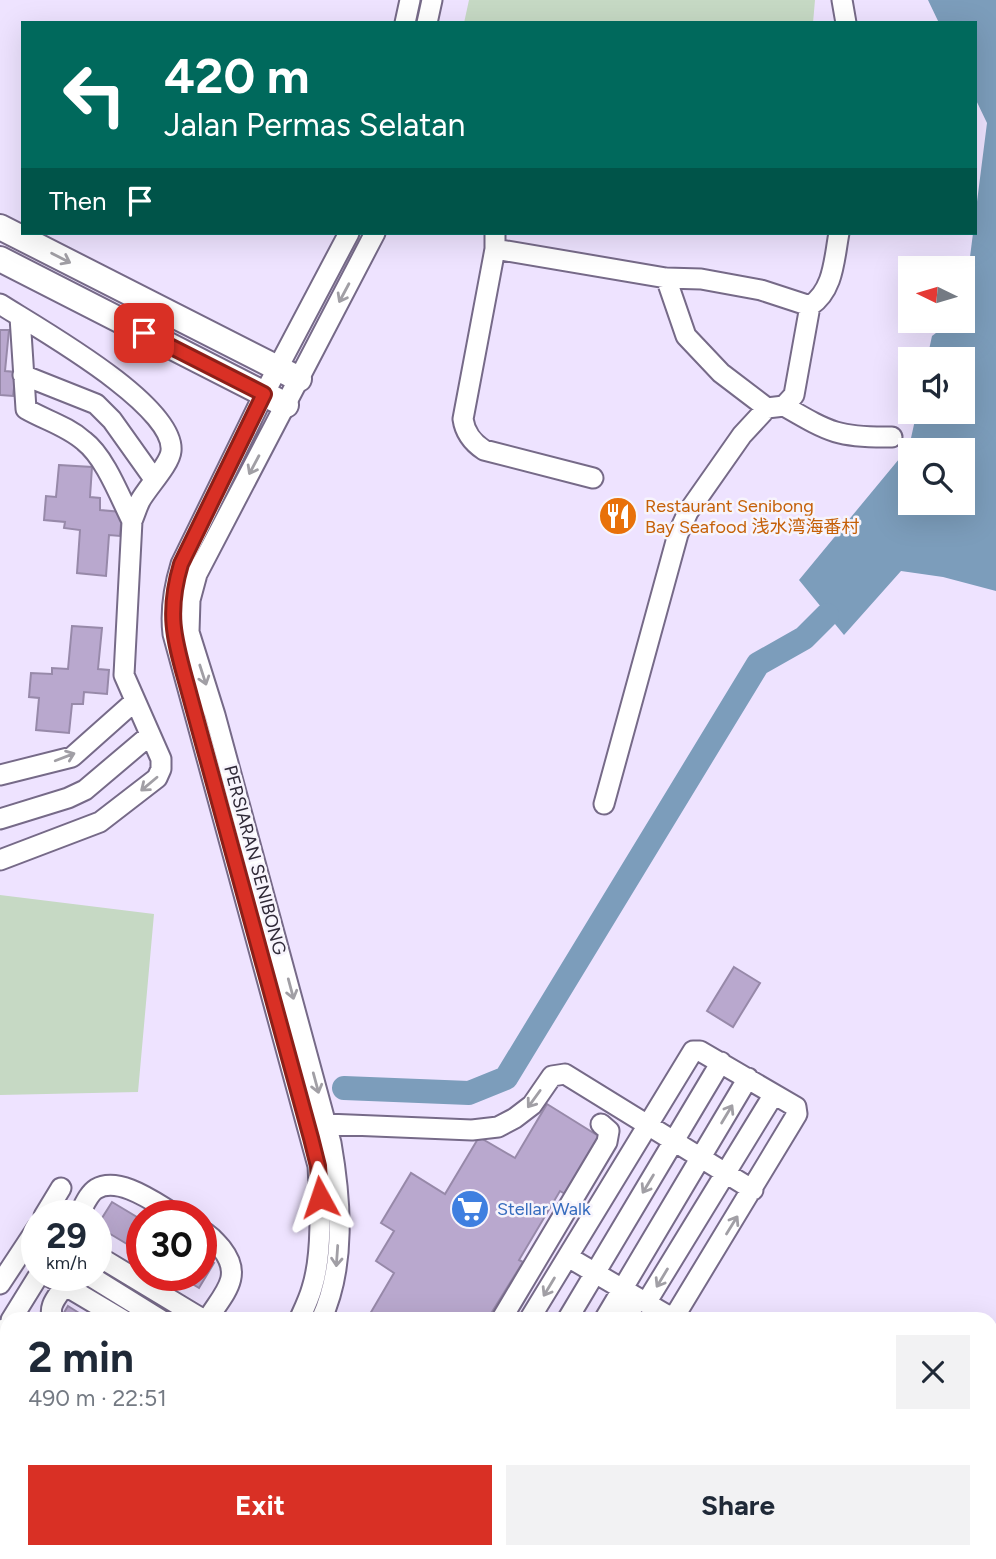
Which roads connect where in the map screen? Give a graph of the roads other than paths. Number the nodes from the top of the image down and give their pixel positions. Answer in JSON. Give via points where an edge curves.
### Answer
{"nodes":[{"id":1,"x":410,"y":0,"type":"edge"},
{"id":2,"x":432,"y":0,"type":"edge"},
{"id":3,"x":842,"y":0,"type":"edge"},
{"id":4,"x":405,"y":21,"type":"edge"},
{"id":5,"x":427,"y":21,"type":"edge"},
{"id":6,"x":846,"y":21,"type":"edge"},
{"id":7,"x":0,"y":227,"type":"edge"},
{"id":8,"x":348,"y":235,"type":"edge"},
{"id":9,"x":374,"y":235,"type":"edge"},
{"id":10,"x":839,"y":235,"type":"edge"},
{"id":11,"x":495,"y":241,"type":"edge"},
{"id":12,"x":0,"y":259,"type":"edge"},
{"id":13,"x":666,"y":278,"type":"junction"},
{"id":14,"x":0,"y":304,"type":"edge"},
{"id":15,"x":810,"y":306,"type":"junction"},
{"id":16,"x":20,"y":317,"type":"junction"},
{"id":17,"x":289,"y":373,"type":"junction"},
{"id":18,"x":23,"y":375,"type":"junction"},
{"id":19,"x":275,"y":399,"type":"junction"},
{"id":20,"x":775,"y":407,"type":"junction"},
{"id":21,"x":892,"y":437,"type":"dead end"},
{"id":22,"x":593,"y":478,"type":"dead end"},
{"id":23,"x":154,"y":479,"type":"junction"},
{"id":24,"x":132,"y":521,"type":"junction"},
{"id":25,"x":135,"y":701,"type":"junction"},
{"id":26,"x":150,"y":735,"type":"junction"},
{"id":27,"x":0,"y":775,"type":"edge"},
{"id":28,"x":604,"y":804,"type":"dead end"},
{"id":29,"x":0,"y":819,"type":"edge"},
{"id":30,"x":0,"y":860,"type":"edge"},
{"id":31,"x":721,"y":1062,"type":"junction"},
{"id":32,"x":748,"y":1078,"type":"junction"},
{"id":33,"x":774,"y":1094,"type":"junction"},
{"id":34,"x":325,"y":1119,"type":"junction"},
{"id":35,"x":601,"y":1124,"type":"dead end"},
{"id":36,"x":649,"y":1125,"type":"junction"},
{"id":37,"x":674,"y":1141,"type":"junction"},
{"id":38,"x":701,"y":1157,"type":"junction"},
{"id":39,"x":726,"y":1173,"type":"junction"},
{"id":40,"x":61,"y":1188,"type":"dead end"},
{"id":41,"x":753,"y":1190,"type":"junction"},
{"id":42,"x":54,"y":1200,"type":"edge"},
{"id":43,"x":87,"y":1200,"type":"edge"},
{"id":44,"x":150,"y":1200,"type":"edge"},
{"id":45,"x":217,"y":1243,"type":"edge"},
{"id":46,"x":9,"y":1256,"type":"edge"},
{"id":47,"x":568,"y":1257,"type":"junction"},
{"id":48,"x":112,"y":1264,"type":"edge"},
{"id":49,"x":595,"y":1273,"type":"junction"},
{"id":50,"x":0,"y":1284,"type":"edge"},
{"id":51,"x":112,"y":1290,"type":"edge"},
{"id":52,"x":29,"y":1291,"type":"edge"},
{"id":53,"x":54,"y":1291,"type":"edge"},
{"id":54,"x":75,"y":1291,"type":"edge"},
{"id":55,"x":636,"y":1297,"type":"junction"},
{"id":56,"x":16,"y":1312,"type":"edge"},
{"id":57,"x":50,"y":1312,"type":"edge"},
{"id":58,"x":109,"y":1312,"type":"edge"},
{"id":59,"x":148,"y":1312,"type":"edge"},
{"id":60,"x":192,"y":1312,"type":"edge"},
{"id":61,"x":211,"y":1312,"type":"edge"},
{"id":62,"x":302,"y":1312,"type":"edge"},
{"id":63,"x":324,"y":1312,"type":"edge"},
{"id":64,"x":506,"y":1312,"type":"edge"},
{"id":65,"x":535,"y":1312,"type":"edge"},
{"id":66,"x":572,"y":1312,"type":"edge"},
{"id":67,"x":615,"y":1312,"type":"edge"},
{"id":68,"x":628,"y":1312,"type":"edge"},
{"id":69,"x":662,"y":1312,"type":"edge"},
{"id":70,"x":677,"y":1312,"type":"edge"}],
"edges":[{"from":1,"to":4,"type":"street"},
{"from":2,"to":5,"type":"street"},
{"from":3,"to":6,"type":"street"},
{"from":7,"to":17,"type":"main road","one_way":true},
{"from":8,"to":17,"type":"street","name":"PERSIARAN SENIBONG"},
{"from":9,"to":17,"type":"street","name":"PERSIARAN SENIBONG","one_way":true},
{"from":10,"to":15,"type":"street","via":[[831,277],[822,298]]},
{"from":11,"to":13,"type":"street"},
{"from":11,"to":22,"type":"street","via":[[463,419],[465,429],[484,450]]},
{"from":12,"to":19,"type":"main road"},
{"from":13,"to":15,"type":"street","via":[[761,289]]},
{"from":13,"to":20,"type":"street","via":[[686,336],[721,373]]},
{"from":14,"to":16,"type":"street"},
{"from":15,"to":20,"type":"street","via":[[794,395]]},
{"from":16,"to":18,"type":"street"},
{"from":16,"to":23,"type":"street","via":[[135,394],[161,421],[170,436],[171,453]]},
{"from":17,"to":19,"type":"street","name":"PERSIARAN SENIBONG"},
{"from":18,"to":23,"type":"street","via":[[96,404]]},
{"from":18,"to":24,"type":"street","via":[[26,409],[86,442],[110,476]]},
{"from":19,"to":34,"type":"street","name":"PERSIARAN SENIBONG","one_way":true,"via":[[197,574],[189,632]]},
{"from":19,"to":62,"type":"street","name":"PERSIARAN SENIBONG","via":[[181,564],[171,618],[318,1166],[320,1226],[313,1287]]},
{"from":20,"to":21,"type":"street","via":[[841,435]]},
{"from":20,"to":28,"type":"street","via":[[742,435],[688,512],[678,534]]},
{"from":23,"to":24,"type":"street"},
{"from":24,"to":25,"type":"street","via":[[124,675]]},
{"from":25,"to":26,"type":"street"},
{"from":27,"to":25,"type":"street","one_way":true,"via":[[72,757]]},
{"from":26,"to":29,"type":"street","via":[[85,790]]},
{"from":26,"to":30,"type":"street","one_way":true,"via":[[161,759],[157,778],[100,821]]},
{"from":31,"to":32,"type":"street"},
{"from":31,"to":36,"type":"street","via":[[693,1051]]},
{"from":31,"to":37,"type":"street"},
{"from":32,"to":33,"type":"street"},
{"from":38,"to":32,"type":"street","one_way":true},
{"from":33,"to":39,"type":"street"},
{"from":33,"to":41,"type":"street","via":[[796,1107],[797,1114]]},
{"from":36,"to":34,"type":"street","one_way":true,"via":[[560,1074],[548,1079],[524,1112],[498,1126],[459,1130]]},
{"from":34,"to":63,"type":"street","name":"PERSIARAN SENIBONG","one_way":true,"via":[[336,1171],[338,1223],[334,1283]]},
{"from":35,"to":64,"type":"street","via":[[609,1131],[607,1142]]},
{"from":36,"to":37,"type":"street"},
{"from":36,"to":47,"type":"street"},
{"from":37,"to":38,"type":"street"},
{"from":37,"to":49,"type":"street","one_way":true},
{"from":38,"to":39,"type":"street"},
{"from":38,"to":55,"type":"street"},
{"from":39,"to":41,"type":"street"},
{"from":39,"to":55,"type":"street","one_way":true},
{"from":40,"to":42,"type":"street"},
{"from":70,"to":41,"type":"street","one_way":true},
{"from":43,"to":44,"type":"street","via":[[97,1188],[113,1186],[131,1189]]},
{"from":45,"to":61,"type":"street","via":[[233,1269]]},
{"from":46,"to":50,"type":"street"},
{"from":47,"to":49,"type":"street"},
{"from":47,"to":65,"type":"street","one_way":true},
{"from":48,"to":60,"type":"street"},
{"from":49,"to":55,"type":"street"},
{"from":49,"to":66,"type":"street"},
{"from":51,"to":59,"type":"street"},
{"from":52,"to":56,"type":"street"},
{"from":53,"to":57,"type":"street"},
{"from":54,"to":58,"type":"street"},
{"from":55,"to":67,"type":"street"},
{"from":55,"to":68,"type":"street"},
{"from":55,"to":69,"type":"street","one_way":true}]}
